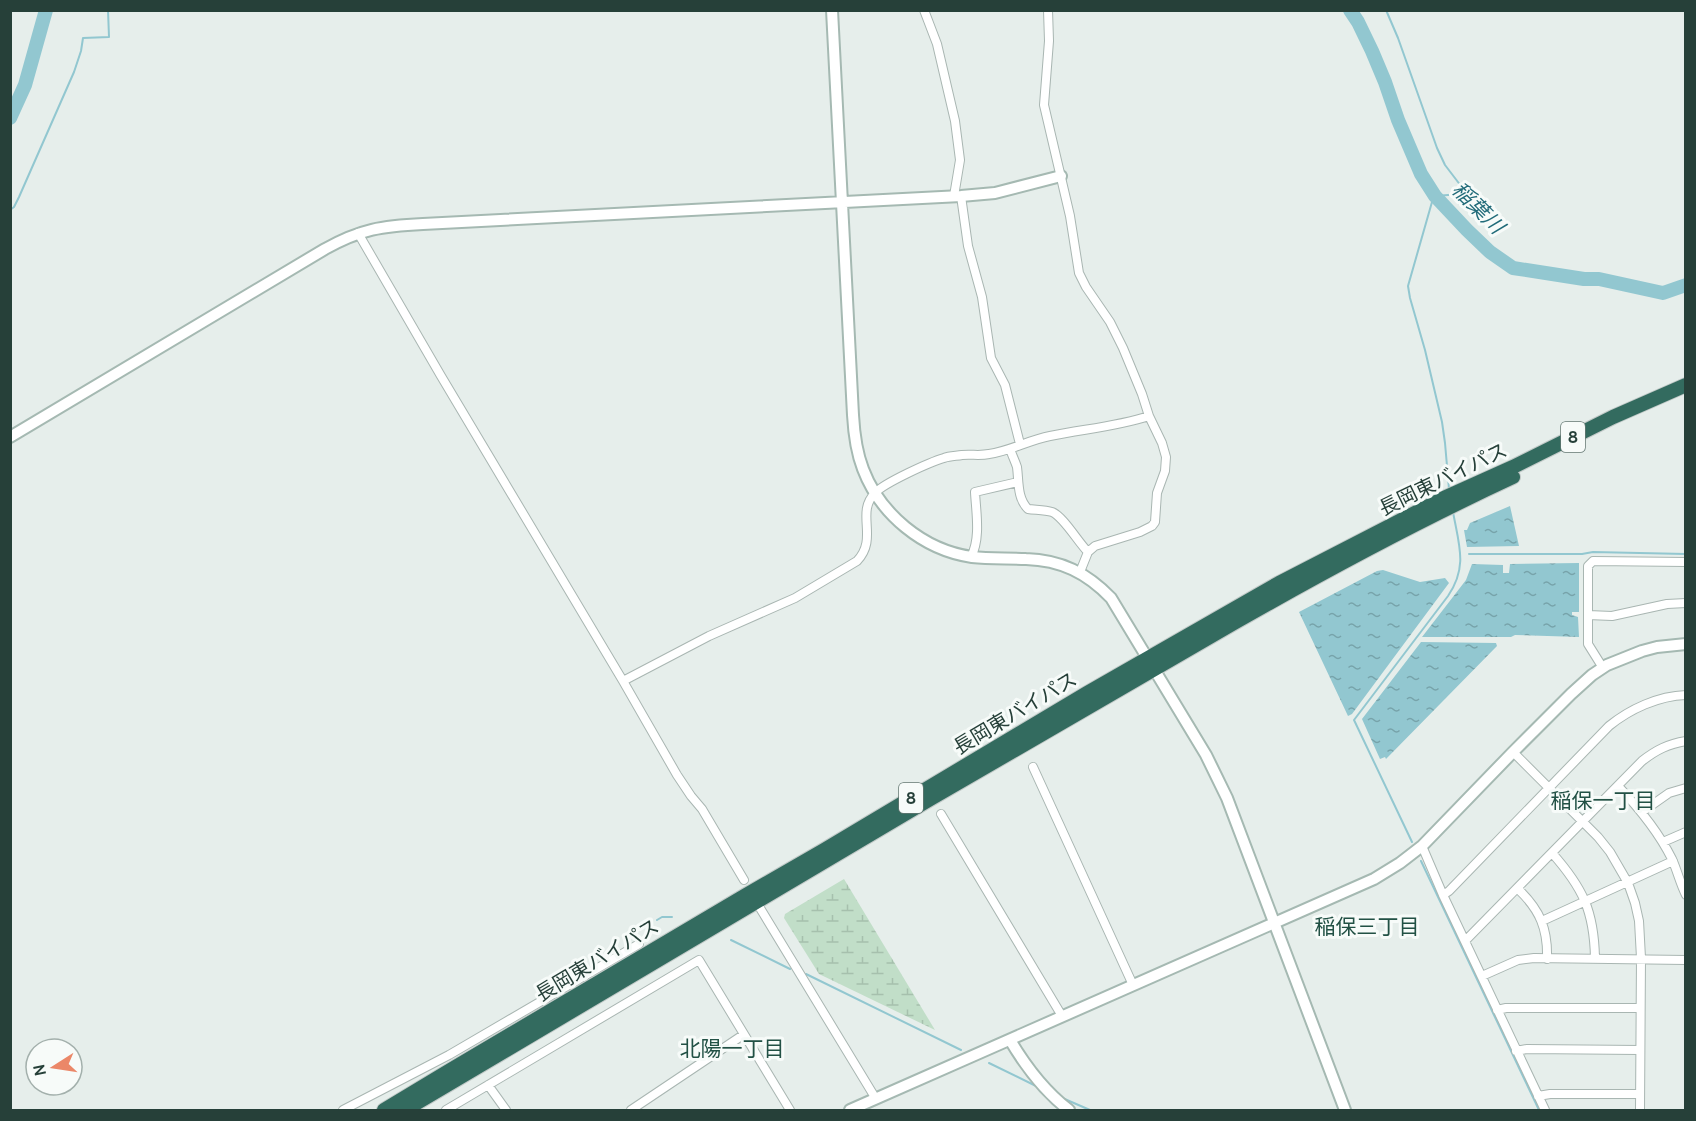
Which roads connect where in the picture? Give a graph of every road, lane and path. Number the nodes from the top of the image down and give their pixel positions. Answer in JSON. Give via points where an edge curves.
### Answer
{"nodes":[{"id":1,"x":832,"y":10,"type":"edge"},
{"id":2,"x":924,"y":10,"type":"edge"},
{"id":3,"x":1048,"y":10,"type":"edge"},
{"id":4,"x":1061,"y":176,"type":"junction"},
{"id":5,"x":957,"y":196,"type":"junction"},
{"id":6,"x":841,"y":202,"type":"junction"},
{"id":7,"x":358,"y":233,"type":"junction"},
{"id":8,"x":1686,"y":385,"type":"edge"},
{"id":9,"x":1686,"y":395,"type":"edge"},
{"id":10,"x":1149,"y":416,"type":"junction"},
{"id":11,"x":10,"y":437,"type":"edge"},
{"id":12,"x":1020,"y":444,"type":"junction"},
{"id":13,"x":1010,"y":449,"type":"junction"},
{"id":14,"x":1018,"y":482,"type":"junction"},
{"id":15,"x":875,"y":492,"type":"junction"},
{"id":16,"x":1461,"y":495,"type":"junction"},
{"id":17,"x":1088,"y":552,"type":"junction"},
{"id":18,"x":971,"y":557,"type":"junction"},
{"id":19,"x":1686,"y":562,"type":"edge"},
{"id":20,"x":1080,"y":572,"type":"junction"},
{"id":21,"x":1686,"y":603,"type":"edge"},
{"id":22,"x":1588,"y":615,"type":"junction"},
{"id":23,"x":1686,"y":644,"type":"edge"},
{"id":24,"x":1151,"y":663,"type":"junction"},
{"id":25,"x":1603,"y":668,"type":"junction"},
{"id":26,"x":623,"y":681,"type":"junction"},
{"id":27,"x":1686,"y":695,"type":"edge"},
{"id":28,"x":1686,"y":741,"type":"edge"},
{"id":29,"x":1513,"y":752,"type":"junction"},
{"id":30,"x":1033,"y":767,"type":"dead end"},
{"id":31,"x":1618,"y":786,"type":"junction"},
{"id":32,"x":1686,"y":788,"type":"edge"},
{"id":33,"x":1549,"y":789,"type":"junction"},
{"id":34,"x":1642,"y":812,"type":"junction"},
{"id":35,"x":941,"y":814,"type":"dead end"},
{"id":36,"x":1582,"y":822,"type":"junction"},
{"id":37,"x":1686,"y":832,"type":"edge"},
{"id":38,"x":1663,"y":842,"type":"junction"},
{"id":39,"x":1422,"y":846,"type":"junction"},
{"id":40,"x":1552,"y":854,"type":"junction"},
{"id":41,"x":1673,"y":861,"type":"junction"},
{"id":42,"x":1682,"y":877,"type":"edge"},
{"id":43,"x":744,"y":880,"type":"dead end"},
{"id":44,"x":1628,"y":882,"type":"junction"},
{"id":45,"x":1518,"y":889,"type":"junction"},
{"id":46,"x":1443,"y":895,"type":"junction"},
{"id":47,"x":1686,"y":895,"type":"edge"},
{"id":48,"x":1585,"y":901,"type":"junction"},
{"id":49,"x":760,"y":908,"type":"dead end"},
{"id":50,"x":1542,"y":921,"type":"junction"},
{"id":51,"x":1274,"y":924,"type":"junction"},
{"id":52,"x":1465,"y":941,"type":"junction"},
{"id":53,"x":639,"y":944,"type":"dead end"},
{"id":54,"x":1594,"y":958,"type":"junction"},
{"id":55,"x":1641,"y":958,"type":"junction"},
{"id":56,"x":1547,"y":959,"type":"junction"},
{"id":57,"x":1686,"y":960,"type":"edge"},
{"id":58,"x":1482,"y":976,"type":"junction"},
{"id":59,"x":1133,"y":985,"type":"junction"},
{"id":60,"x":1640,"y":1008,"type":"junction"},
{"id":61,"x":1497,"y":1010,"type":"junction"},
{"id":62,"x":1062,"y":1016,"type":"junction"},
{"id":63,"x":743,"y":1035,"type":"junction"},
{"id":64,"x":1010,"y":1040,"type":"junction"},
{"id":65,"x":1640,"y":1050,"type":"junction"},
{"id":66,"x":1516,"y":1051,"type":"junction"},
{"id":67,"x":488,"y":1085,"type":"junction"},
{"id":68,"x":1640,"y":1094,"type":"junction"},
{"id":69,"x":1539,"y":1096,"type":"junction"},
{"id":70,"x":876,"y":1100,"type":"junction"},
{"id":71,"x":342,"y":1110,"type":"edge"},
{"id":72,"x":384,"y":1110,"type":"edge"},
{"id":73,"x":405,"y":1110,"type":"edge"},
{"id":74,"x":446,"y":1110,"type":"edge"},
{"id":75,"x":506,"y":1110,"type":"edge"},
{"id":76,"x":631,"y":1110,"type":"edge"},
{"id":77,"x":790,"y":1110,"type":"edge"},
{"id":78,"x":850,"y":1110,"type":"edge"},
{"id":79,"x":1069,"y":1110,"type":"edge"},
{"id":80,"x":1345,"y":1110,"type":"edge"},
{"id":81,"x":1545,"y":1110,"type":"edge"},
{"id":82,"x":1640,"y":1110,"type":"edge"}],
"edges":[{"from":1,"to":6,"type":"street"},
{"from":2,"to":5,"type":"street","via":[[937,44],[955,121],[960,160]]},
{"from":3,"to":4,"type":"street","via":[[1044,105]]},
{"from":4,"to":5,"type":"street","via":[[995,193]]},
{"from":4,"to":10,"type":"street","via":[[1079,273],[1123,348]]},
{"from":5,"to":6,"type":"street"},
{"from":5,"to":12,"type":"street","via":[[982,297],[991,358],[1005,385]]},
{"from":6,"to":7,"type":"street","via":[[403,225]]},
{"from":6,"to":15,"type":"street","via":[[855,437],[863,469]]},
{"from":7,"to":11,"type":"street"},
{"from":7,"to":26,"type":"street"},
{"from":8,"to":16,"type":"highway","name":"長岡東バイパス","number":"8","via":[[1613,417]]},
{"from":9,"to":16,"type":"highway","name":"長岡東バイパス","number":"8"},
{"from":10,"to":12,"type":"street"},
{"from":10,"to":17,"type":"street","via":[[1166,458],[1155,522],[1147,529],[1100,544]]},
{"from":12,"to":13,"type":"street"},
{"from":13,"to":14,"type":"street"},
{"from":13,"to":15,"type":"street","via":[[944,458]]},
{"from":14,"to":17,"type":"street","via":[[1028,509],[1059,516]]},
{"from":14,"to":18,"type":"street","via":[[975,492],[977,541]]},
{"from":15,"to":18,"type":"street","via":[[900,523],[923,539]]},
{"from":15,"to":26,"type":"street","via":[[867,507],[866,547],[857,561],[802,594]]},
{"from":16,"to":24,"type":"highway","name":"長岡東バイパス","number":"8","via":[[1279,583]]},
{"from":17,"to":20,"type":"street"},
{"from":18,"to":20,"type":"street","via":[[1041,560]]},
{"from":19,"to":22,"type":"street","via":[[1593,561],[1588,566]]},
{"from":20,"to":24,"type":"street","via":[[1111,598]]},
{"from":21,"to":22,"type":"street","via":[[1612,616]]},
{"from":22,"to":25,"type":"street","via":[[1588,645]]},
{"from":23,"to":25,"type":"street","via":[[1642,651]]},
{"from":24,"to":51,"type":"street","via":[[1227,798]]},
{"from":24,"to":72,"type":"highway","name":"長岡東バイパス","number":"8","via":[[1087,693]]},
{"from":24,"to":73,"type":"highway","name":"長岡東バイパス","number":"8"},
{"from":25,"to":29,"type":"street","via":[[1581,684]]},
{"from":26,"to":43,"type":"street"},
{"from":27,"to":33,"type":"street","via":[[1634,708],[1620,717]]},
{"from":28,"to":31,"type":"street","via":[[1656,750]]},
{"from":29,"to":33,"type":"street"},
{"from":29,"to":39,"type":"street"},
{"from":30,"to":59,"type":"street"},
{"from":31,"to":34,"type":"street"},
{"from":31,"to":36,"type":"street"},
{"from":32,"to":34,"type":"street","via":[[1669,793]]},
{"from":33,"to":36,"type":"street"},
{"from":33,"to":46,"type":"street"},
{"from":34,"to":38,"type":"street"},
{"from":35,"to":62,"type":"street"},
{"from":36,"to":40,"type":"street"},
{"from":36,"to":44,"type":"street","via":[[1610,852]]},
{"from":37,"to":38,"type":"street"},
{"from":38,"to":41,"type":"street"},
{"from":39,"to":46,"type":"street"},
{"from":39,"to":51,"type":"street","via":[[1374,879]]},
{"from":40,"to":45,"type":"street"},
{"from":40,"to":48,"type":"street"},
{"from":41,"to":42,"type":"street"},
{"from":41,"to":44,"type":"street"},
{"from":42,"to":47,"type":"street"},
{"from":44,"to":48,"type":"street"},
{"from":44,"to":55,"type":"street","via":[[1639,921]]},
{"from":45,"to":50,"type":"street"},
{"from":45,"to":52,"type":"street"},
{"from":46,"to":52,"type":"street"},
{"from":48,"to":50,"type":"street"},
{"from":48,"to":54,"type":"street","via":[[1593,930]]},
{"from":49,"to":70,"type":"street"},
{"from":50,"to":56,"type":"street"},
{"from":51,"to":59,"type":"street"},
{"from":51,"to":80,"type":"street"},
{"from":52,"to":58,"type":"street"},
{"from":53,"to":71,"type":"street","via":[[449,1055]]},
{"from":54,"to":55,"type":"street"},
{"from":54,"to":56,"type":"street"},
{"from":55,"to":57,"type":"street"},
{"from":55,"to":60,"type":"street"},
{"from":56,"to":58,"type":"street","via":[[1518,960]]},
{"from":58,"to":61,"type":"street"},
{"from":59,"to":62,"type":"street"},
{"from":60,"to":61,"type":"street"},
{"from":60,"to":65,"type":"street"},
{"from":61,"to":66,"type":"street"},
{"from":62,"to":64,"type":"street"},
{"from":63,"to":67,"type":"street","via":[[699,960]]},
{"from":63,"to":76,"type":"street"},
{"from":63,"to":77,"type":"street"},
{"from":64,"to":70,"type":"street"},
{"from":64,"to":79,"type":"street","via":[[1030,1072]]},
{"from":65,"to":66,"type":"street"},
{"from":65,"to":68,"type":"street"},
{"from":66,"to":69,"type":"street"},
{"from":67,"to":74,"type":"street"},
{"from":67,"to":75,"type":"street"},
{"from":68,"to":69,"type":"street"},
{"from":68,"to":82,"type":"street"},
{"from":69,"to":81,"type":"street"},
{"from":70,"to":78,"type":"street"}]}
